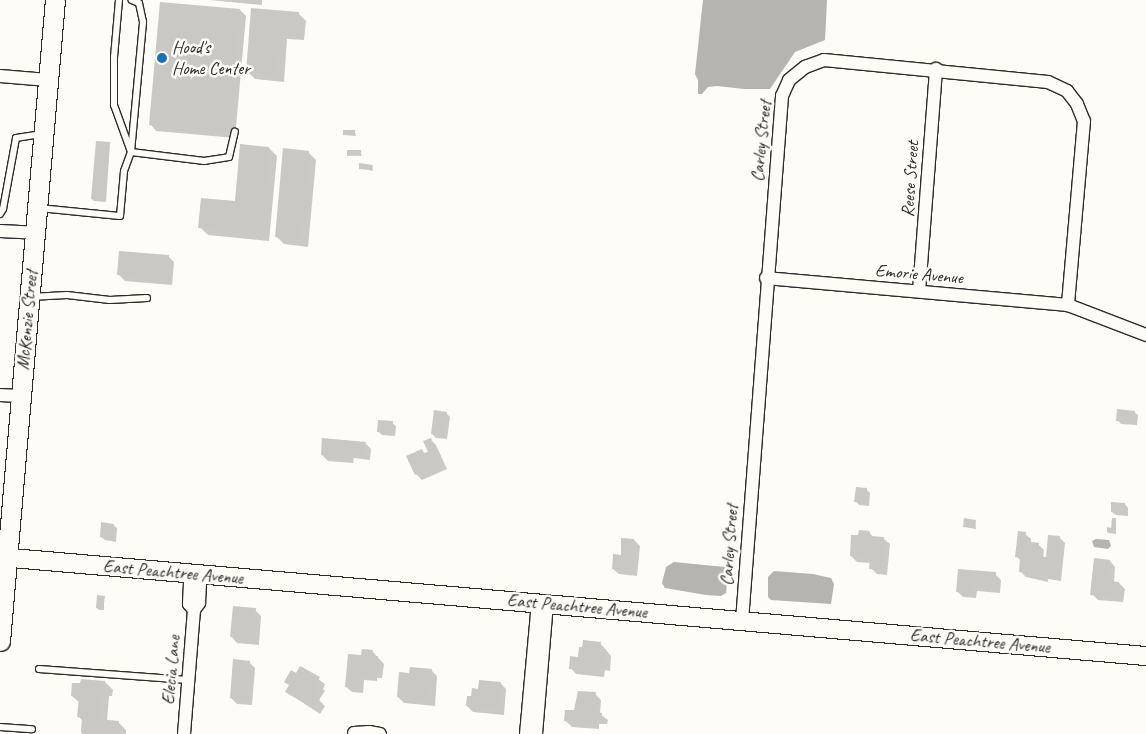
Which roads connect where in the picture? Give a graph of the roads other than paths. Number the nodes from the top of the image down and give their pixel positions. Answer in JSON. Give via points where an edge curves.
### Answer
{"nodes":[{"id":1,"x":55,"y":0,"type":"edge"},
{"id":2,"x":119,"y":0,"type":"edge"},
{"id":3,"x":132,"y":0,"type":"edge"},
{"id":4,"x":936,"y":69,"type":"junction"},
{"id":5,"x":0,"y":76,"type":"edge"},
{"id":6,"x":48,"y":80,"type":"junction"},
{"id":7,"x":235,"y":132,"type":"dead end"},
{"id":8,"x":43,"y":134,"type":"junction"},
{"id":9,"x":131,"y":152,"type":"junction"},
{"id":10,"x":37,"y":208,"type":"junction"},
{"id":11,"x":0,"y":214,"type":"edge"},
{"id":12,"x":0,"y":231,"type":"edge"},
{"id":13,"x":35,"y":233,"type":"junction"},
{"id":14,"x":766,"y":278,"type":"junction"},
{"id":15,"x":919,"y":291,"type":"junction"},
{"id":16,"x":29,"y":297,"type":"junction"},
{"id":17,"x":147,"y":298,"type":"dead end"},
{"id":18,"x":1068,"y":305,"type":"junction"},
{"id":19,"x":1146,"y":335,"type":"edge"},
{"id":20,"x":0,"y":395,"type":"edge"},
{"id":21,"x":20,"y":396,"type":"junction"},
{"id":22,"x":4,"y":558,"type":"edge"},
{"id":23,"x":196,"y":574,"type":"junction"},
{"id":24,"x":542,"y":603,"type":"junction"},
{"id":25,"x":742,"y":621,"type":"junction"},
{"id":26,"x":0,"y":641,"type":"edge"},
{"id":27,"x":1146,"y":656,"type":"edge"},
{"id":28,"x":39,"y":669,"type":"dead end"},
{"id":29,"x":188,"y":680,"type":"junction"},
{"id":30,"x":0,"y":727,"type":"edge"},
{"id":31,"x":32,"y":729,"type":"dead end"},
{"id":32,"x":184,"y":734,"type":"edge"},
{"id":33,"x":354,"y":734,"type":"edge"},
{"id":34,"x":380,"y":734,"type":"edge"},
{"id":35,"x":526,"y":734,"type":"edge"},
{"id":36,"x":536,"y":734,"type":"edge"}],
"edges":[{"from":1,"to":6,"type":"main road","name":"McKenzie Street"},
{"from":2,"to":9,"type":"lane","via":[[114,105]]},
{"from":3,"to":9,"type":"lane","via":[[139,3],[143,22]]},
{"from":4,"to":14,"type":"street","name":"Carley Street","via":[[824,60],[790,80],[782,96]]},
{"from":4,"to":15,"type":"street","name":"Reese Street"},
{"from":4,"to":18,"type":"street","name":"Carley Street","via":[[1048,82],[1067,91],[1077,104],[1084,121]]},
{"from":5,"to":6,"type":"street"},
{"from":6,"to":8,"type":"main road","name":"McKenzie Street"},
{"from":7,"to":9,"type":"lane","via":[[229,157],[204,161]]},
{"from":8,"to":10,"type":"main road","name":"McKenzie Street"},
{"from":8,"to":11,"type":"lane","via":[[16,138]]},
{"from":9,"to":10,"type":"lane","via":[[124,171],[120,216]]},
{"from":10,"to":13,"type":"main road","name":"McKenzie Street"},
{"from":12,"to":13,"type":"street"},
{"from":13,"to":16,"type":"main road","name":"McKenzie Street"},
{"from":14,"to":15,"type":"street","name":"Emorie Avenue"},
{"from":14,"to":25,"type":"street","name":"Carley Street"},
{"from":15,"to":18,"type":"street","name":"Emorie Avenue"},
{"from":16,"to":17,"type":"lane"},
{"from":16,"to":21,"type":"main road","name":"McKenzie Street"},
{"from":18,"to":19,"type":"street","name":"Emorie Avenue"},
{"from":20,"to":21,"type":"street"},
{"from":21,"to":22,"type":"main road","name":"McKenzie Street"},
{"from":22,"to":23,"type":"street","name":"East Peachtree Avenue"},
{"from":22,"to":26,"type":"main road","name":"McKenzie Street"},
{"from":23,"to":24,"type":"street","name":"East Peachtree Avenue"},
{"from":23,"to":29,"type":"street","name":"Elecia Lane","via":[[190,583],[189,604],[194,610]]},
{"from":24,"to":25,"type":"street","name":"East Peachtree Avenue"},
{"from":24,"to":35,"type":"street","via":[[537,613]]},
{"from":24,"to":36,"type":"street","via":[[546,614]]},
{"from":25,"to":27,"type":"street","name":"East Peachtree Avenue"},
{"from":28,"to":29,"type":"lane"},
{"from":29,"to":32,"type":"street","name":"Elecia Lane"},
{"from":30,"to":31,"type":"lane"},
{"from":33,"to":34,"type":"street"}]}
